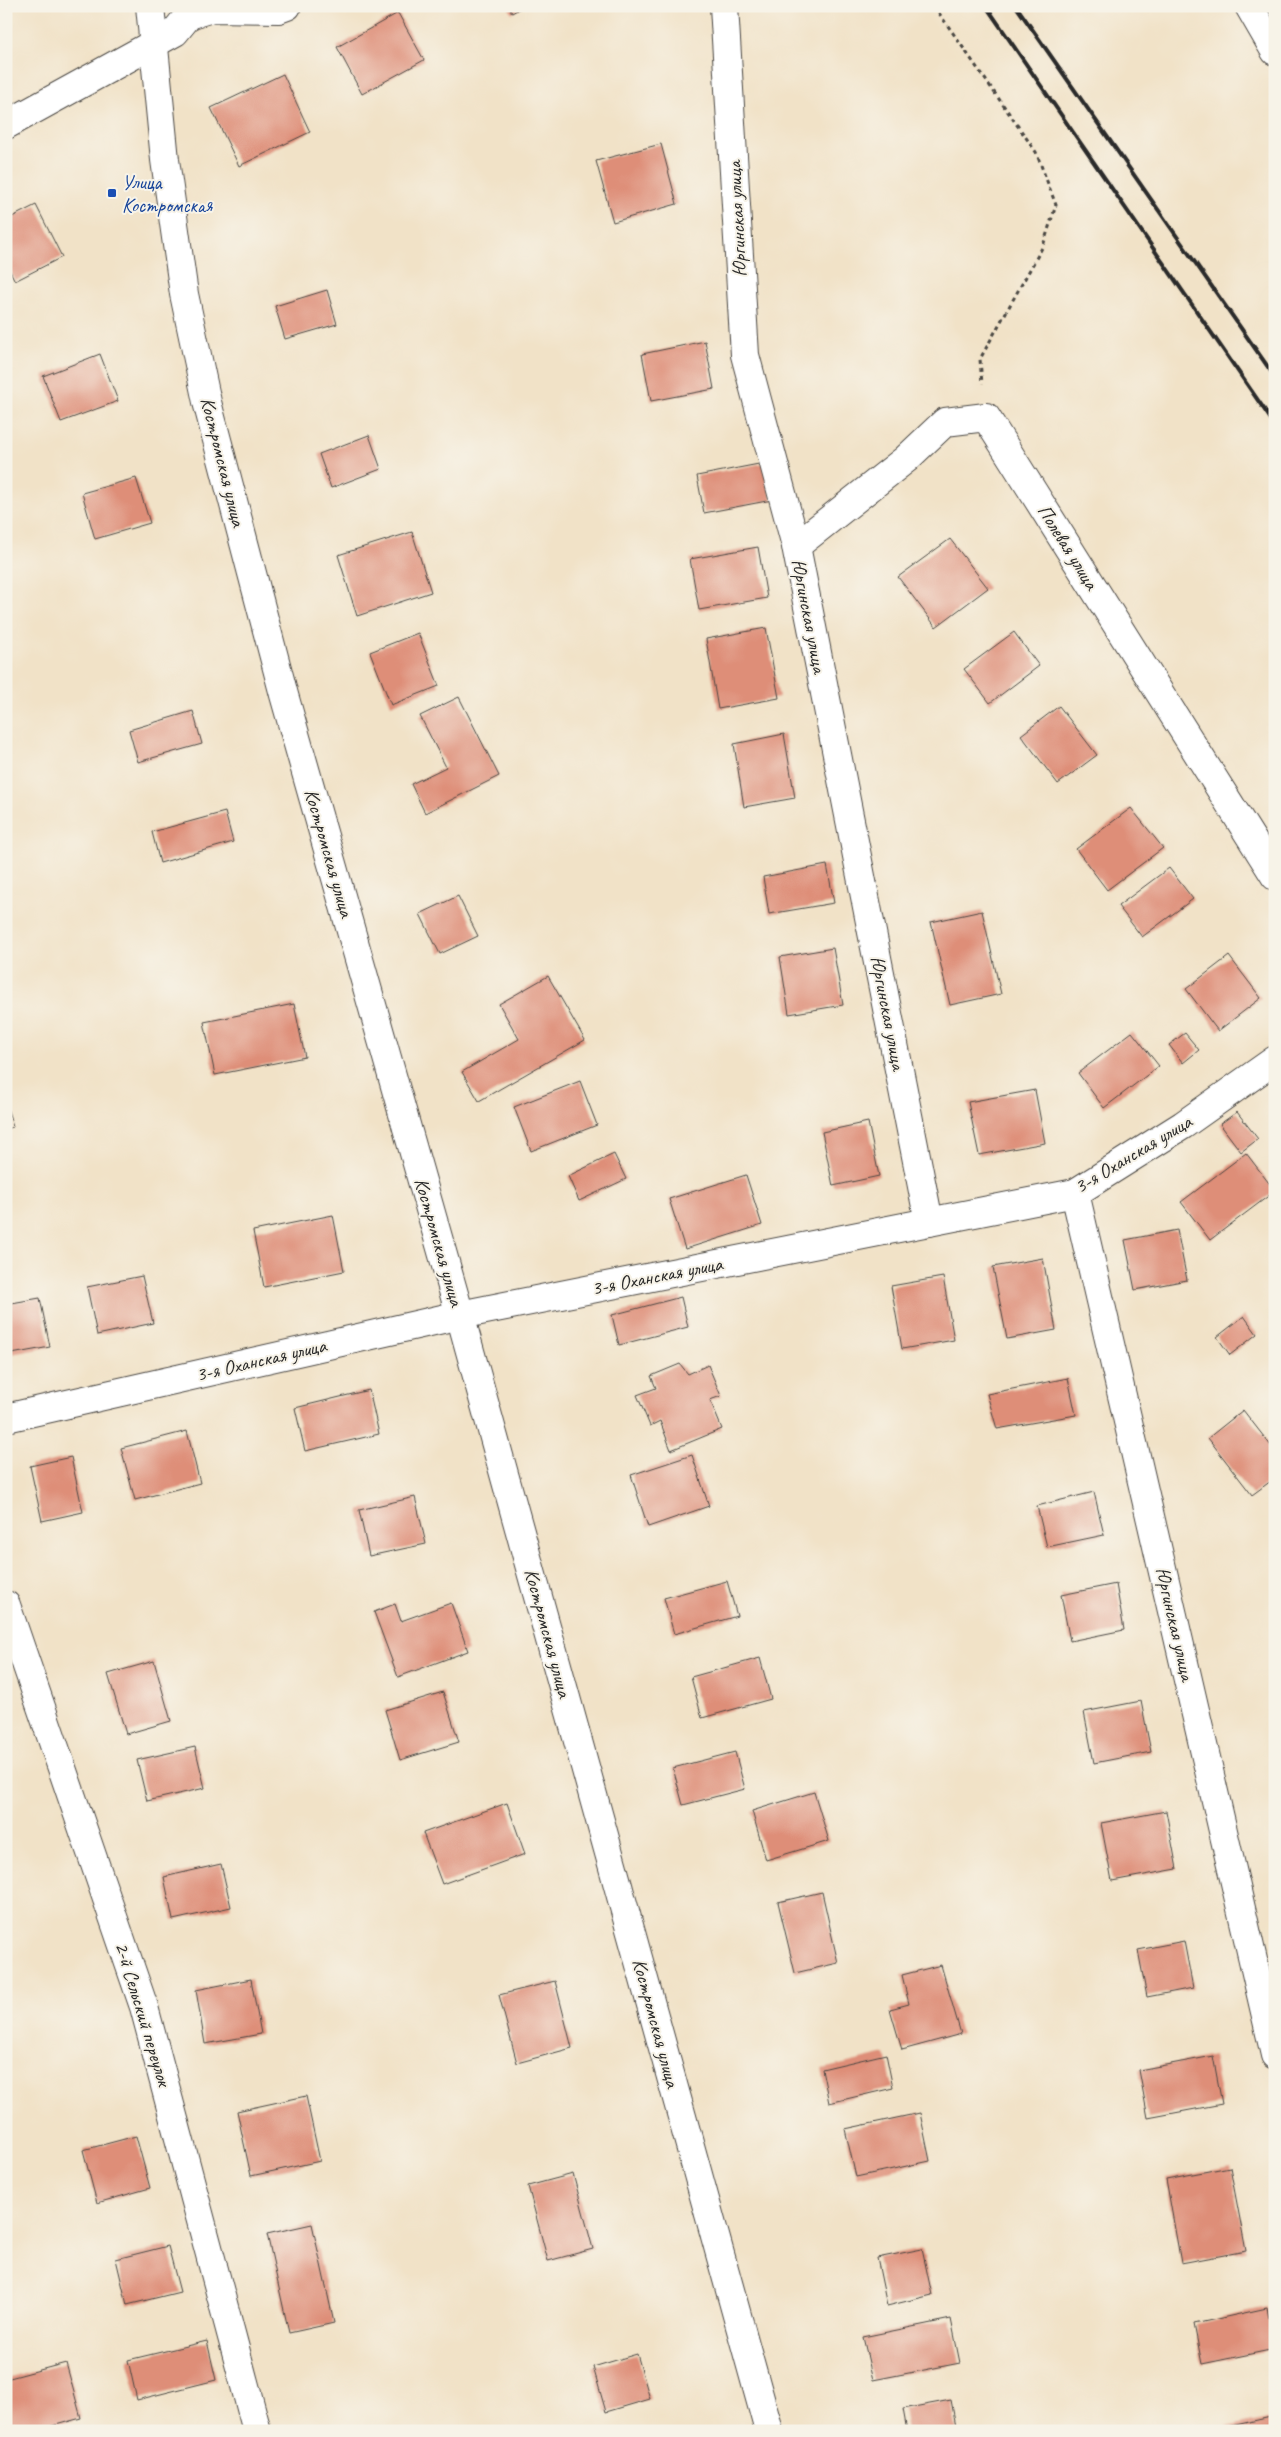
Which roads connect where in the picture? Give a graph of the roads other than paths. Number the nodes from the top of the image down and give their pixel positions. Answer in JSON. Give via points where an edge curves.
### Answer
{"nodes":[{"id":1,"x":150,"y":6,"type":"edge"},
{"id":2,"x":287,"y":6,"type":"edge"},
{"id":3,"x":724,"y":6,"type":"edge"},
{"id":4,"x":1249,"y":6,"type":"edge"},
{"id":5,"x":155,"y":45,"type":"junction"},
{"id":6,"x":1275,"y":51,"type":"edge"},
{"id":7,"x":6,"y":126,"type":"edge"},
{"id":8,"x":796,"y":546,"type":"junction"},
{"id":9,"x":1275,"y":876,"type":"edge"},
{"id":10,"x":1275,"y":1060,"type":"edge"},
{"id":11,"x":1075,"y":1193,"type":"junction"},
{"id":12,"x":929,"y":1222,"type":"junction"},
{"id":13,"x":460,"y":1315,"type":"junction"},
{"id":14,"x":6,"y":1418,"type":"edge"},
{"id":15,"x":6,"y":1605,"type":"edge"},
{"id":16,"x":1275,"y":2055,"type":"edge"},
{"id":17,"x":257,"y":2431,"type":"edge"},
{"id":18,"x":769,"y":2431,"type":"edge"}],
"edges":[{"from":1,"to":5,"type":"street","name":"Костромская улица"},
{"from":2,"to":5,"type":"street","via":[[279,9],[212,8],[189,15],[176,32]]},
{"from":3,"to":8,"type":"street","name":"Юргинская улица","via":[[745,355]]},
{"from":4,"to":6,"type":"street"},
{"from":5,"to":7,"type":"street"},
{"from":5,"to":13,"type":"street","name":"Костромская улица","via":[[165,160],[182,284],[207,402],[284,695]]},
{"from":8,"to":9,"type":"street","name":"Полевая улица","via":[[906,459],[945,422],[986,417]]},
{"from":8,"to":12,"type":"street","name":"Юргинская улица"},
{"from":10,"to":11,"type":"street","name":"3-я Оханская улица","via":[[1183,1125]]},
{"from":11,"to":12,"type":"street","name":"3-я Оханская улица"},
{"from":11,"to":16,"type":"street","name":"Юргинская улица"},
{"from":12,"to":13,"type":"street","name":"3-я Оханская улица"},
{"from":13,"to":14,"type":"street","name":"3-я Оханская улица"},
{"from":13,"to":18,"type":"street","name":"Костромская улица"},
{"from":15,"to":17,"type":"street","name":"2-й Сельский переулок","via":[[144,2007]]}]}
